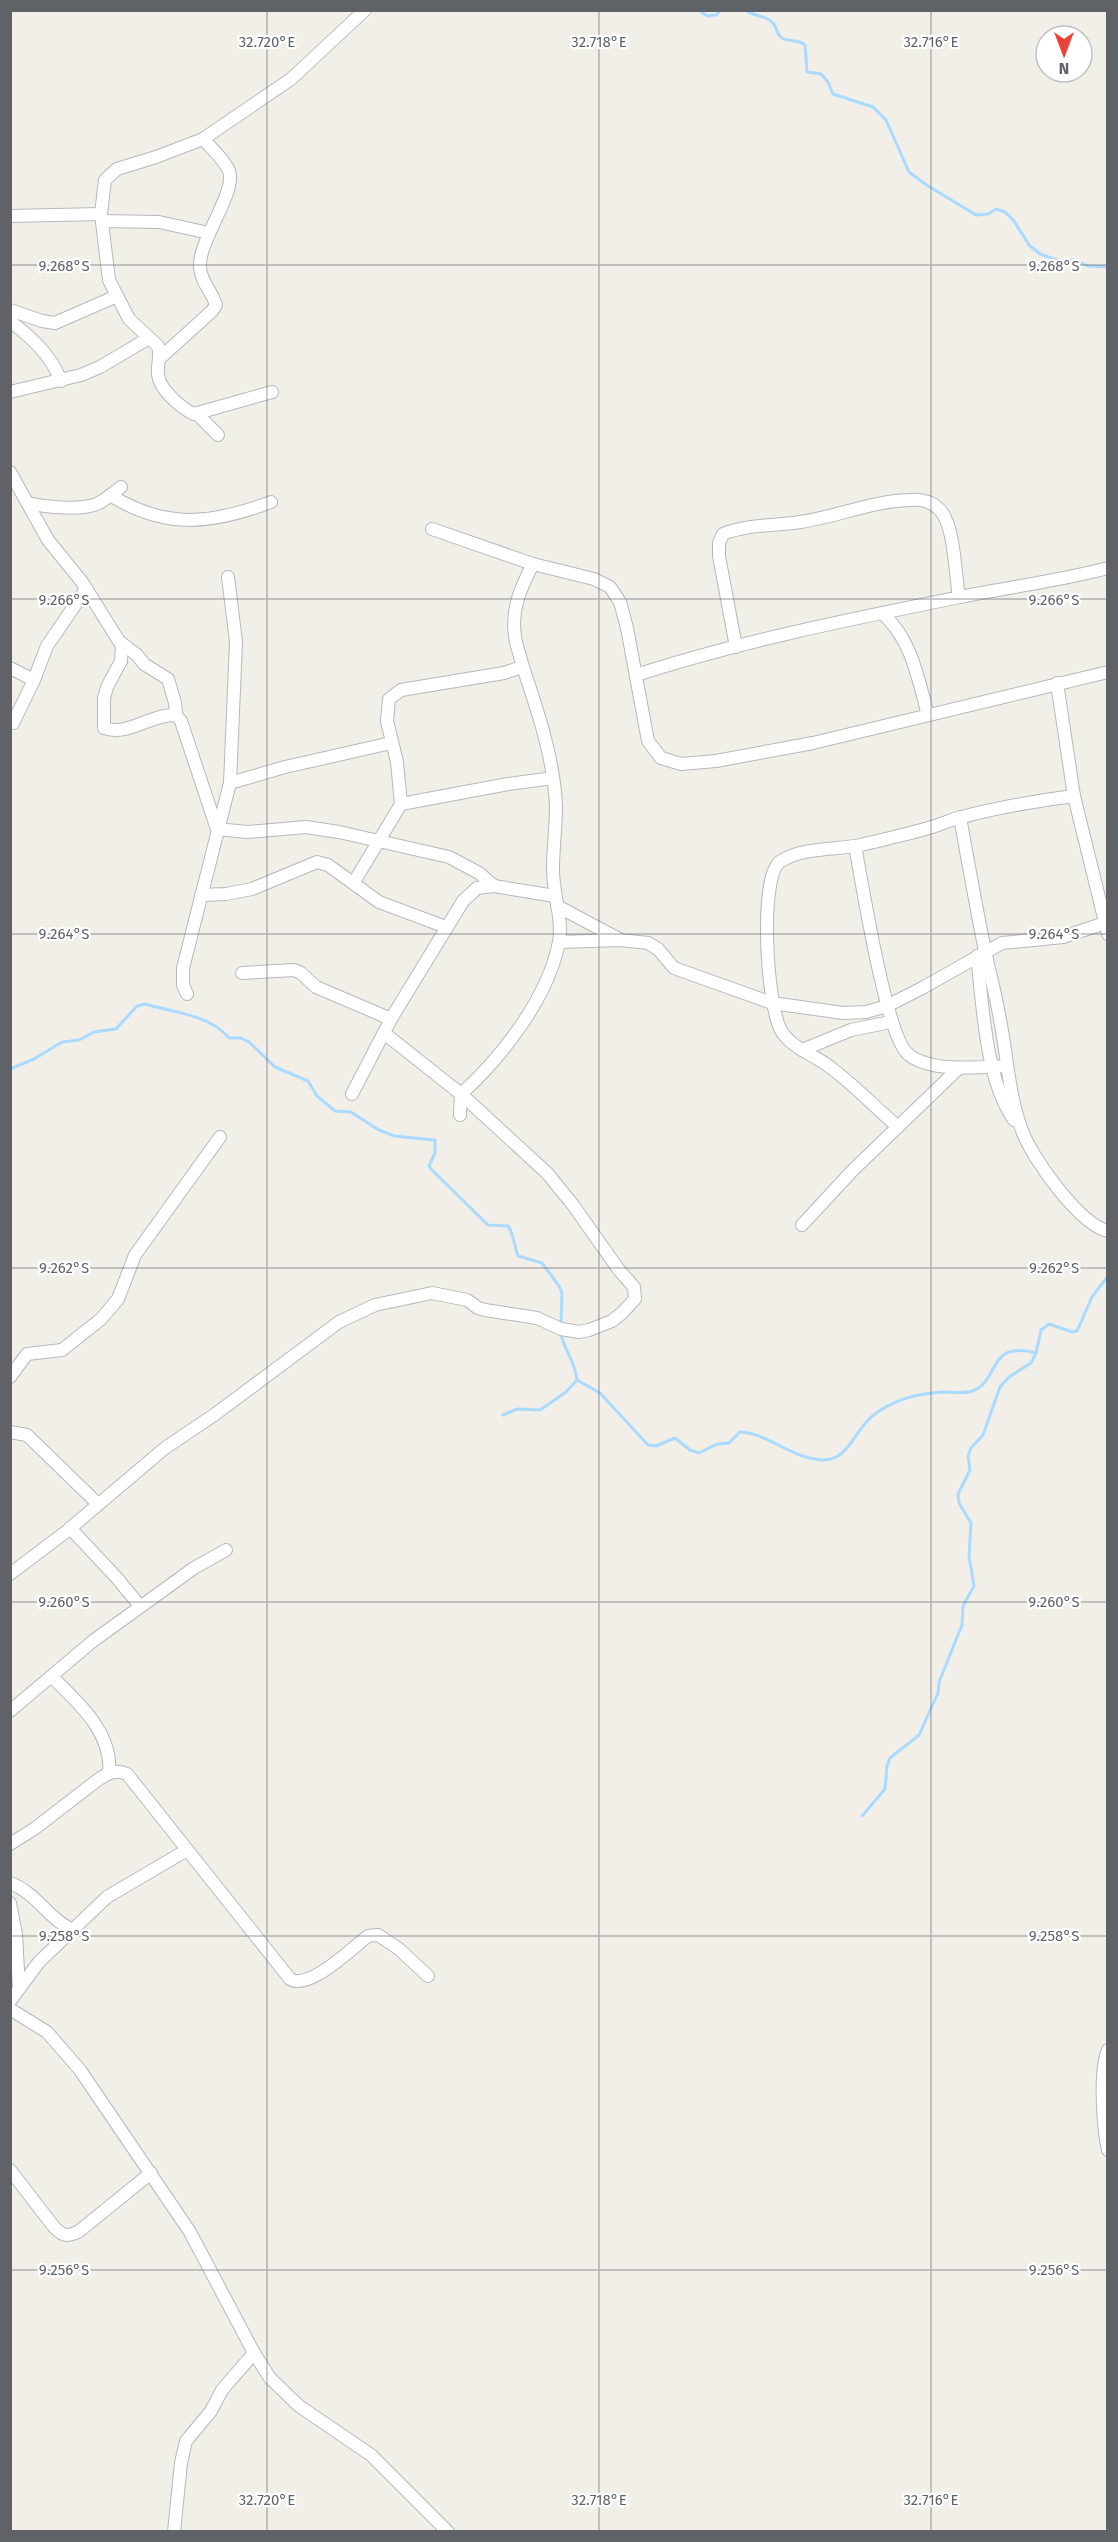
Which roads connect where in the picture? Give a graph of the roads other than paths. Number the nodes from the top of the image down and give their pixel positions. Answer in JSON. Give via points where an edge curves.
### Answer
{"nodes":[{"id":1,"x":365,"y":10,"type":"edge"},
{"id":2,"x":203,"y":139,"type":"junction"},
{"id":3,"x":10,"y":216,"type":"edge"},
{"id":4,"x":101,"y":217,"type":"junction"},
{"id":5,"x":209,"y":233,"type":"junction"},
{"id":6,"x":117,"y":296,"type":"junction"},
{"id":7,"x":10,"y":310,"type":"edge"},
{"id":8,"x":10,"y":321,"type":"edge"},
{"id":9,"x":149,"y":338,"type":"junction"},
{"id":10,"x":159,"y":358,"type":"junction"},
{"id":11,"x":61,"y":381,"type":"junction"},
{"id":12,"x":10,"y":392,"type":"edge"},
{"id":13,"x":272,"y":392,"type":"dead end"},
{"id":14,"x":197,"y":414,"type":"junction"},
{"id":15,"x":218,"y":435,"type":"dead end"},
{"id":16,"x":10,"y":472,"type":"edge"},
{"id":17,"x":121,"y":487,"type":"dead end"},
{"id":18,"x":110,"y":495,"type":"junction"},
{"id":19,"x":271,"y":502,"type":"dead end"},
{"id":20,"x":28,"y":503,"type":"junction"},
{"id":21,"x":432,"y":529,"type":"dead end"},
{"id":22,"x":533,"y":564,"type":"junction"},
{"id":23,"x":1107,"y":568,"type":"edge"},
{"id":24,"x":228,"y":577,"type":"dead end"},
{"id":25,"x":86,"y":589,"type":"junction"},
{"id":26,"x":959,"y":597,"type":"junction"},
{"id":27,"x":883,"y":614,"type":"junction"},
{"id":28,"x":120,"y":642,"type":"junction"},
{"id":29,"x":736,"y":647,"type":"junction"},
{"id":30,"x":522,"y":664,"type":"junction"},
{"id":31,"x":10,"y":668,"type":"edge"},
{"id":32,"x":1107,"y":672,"type":"edge"},
{"id":33,"x":636,"y":675,"type":"junction"},
{"id":34,"x":34,"y":681,"type":"junction"},
{"id":35,"x":1057,"y":683,"type":"junction"},
{"id":36,"x":176,"y":715,"type":"junction"},
{"id":37,"x":928,"y":715,"type":"junction"},
{"id":38,"x":13,"y":723,"type":"dead end"},
{"id":39,"x":391,"y":743,"type":"junction"},
{"id":40,"x":553,"y":778,"type":"junction"},
{"id":41,"x":230,"y":783,"type":"junction"},
{"id":42,"x":1074,"y":796,"type":"junction"},
{"id":43,"x":401,"y":804,"type":"junction"},
{"id":44,"x":960,"y":817,"type":"junction"},
{"id":45,"x":217,"y":829,"type":"junction"},
{"id":46,"x":378,"y":840,"type":"junction"},
{"id":47,"x":855,"y":846,"type":"junction"},
{"id":48,"x":354,"y":882,"type":"junction"},
{"id":49,"x":494,"y":886,"type":"junction"},
{"id":50,"x":1102,"y":891,"type":"edge"},
{"id":51,"x":201,"y":895,"type":"junction"},
{"id":52,"x":556,"y":901,"type":"junction"},
{"id":53,"x":1107,"y":926,"type":"edge"},
{"id":54,"x":446,"y":927,"type":"junction"},
{"id":55,"x":620,"y":940,"type":"junction"},
{"id":56,"x":559,"y":942,"type":"junction"},
{"id":57,"x":981,"y":954,"type":"junction"},
{"id":58,"x":242,"y":973,"type":"dead end"},
{"id":59,"x":188,"y":994,"type":"dead end"},
{"id":60,"x":772,"y":1003,"type":"junction"},
{"id":61,"x":887,"y":1006,"type":"junction"},
{"id":62,"x":391,"y":1019,"type":"junction"},
{"id":63,"x":891,"y":1022,"type":"junction"},
{"id":64,"x":384,"y":1033,"type":"junction"},
{"id":65,"x":802,"y":1050,"type":"junction"},
{"id":66,"x":994,"y":1066,"type":"junction"},
{"id":67,"x":1007,"y":1066,"type":"junction"},
{"id":68,"x":959,"y":1068,"type":"junction"},
{"id":69,"x":352,"y":1094,"type":"dead end"},
{"id":70,"x":461,"y":1094,"type":"junction"},
{"id":71,"x":460,"y":1115,"type":"dead end"},
{"id":72,"x":898,"y":1127,"type":"junction"},
{"id":73,"x":1022,"y":1131,"type":"junction"},
{"id":74,"x":220,"y":1137,"type":"dead end"},
{"id":75,"x":802,"y":1225,"type":"dead end"},
{"id":76,"x":1107,"y":1231,"type":"edge"},
{"id":77,"x":10,"y":1377,"type":"edge"},
{"id":78,"x":10,"y":1432,"type":"edge"},
{"id":79,"x":98,"y":1504,"type":"junction"},
{"id":80,"x":70,"y":1528,"type":"junction"},
{"id":81,"x":226,"y":1550,"type":"dead end"},
{"id":82,"x":10,"y":1574,"type":"edge"},
{"id":83,"x":140,"y":1606,"type":"junction"},
{"id":84,"x":52,"y":1677,"type":"junction"},
{"id":85,"x":10,"y":1711,"type":"edge"},
{"id":86,"x":109,"y":1773,"type":"junction"},
{"id":87,"x":10,"y":1844,"type":"edge"},
{"id":88,"x":187,"y":1850,"type":"junction"},
{"id":89,"x":10,"y":1883,"type":"edge"},
{"id":90,"x":10,"y":1903,"type":"edge"},
{"id":91,"x":73,"y":1930,"type":"junction"},
{"id":92,"x":428,"y":1976,"type":"dead end"},
{"id":93,"x":19,"y":1990,"type":"junction"},
{"id":94,"x":10,"y":2001,"type":"edge"},
{"id":95,"x":10,"y":2009,"type":"edge"},
{"id":96,"x":1107,"y":2050,"type":"edge"},
{"id":97,"x":1107,"y":2150,"type":"edge"},
{"id":98,"x":10,"y":2170,"type":"edge"},
{"id":99,"x":151,"y":2173,"type":"junction"},
{"id":100,"x":254,"y":2353,"type":"junction"},
{"id":101,"x":174,"y":2532,"type":"edge"},
{"id":102,"x":448,"y":2532,"type":"edge"}],
"edges":[{"from":1,"to":2,"type":"street","via":[[291,79]]},
{"from":2,"to":4,"type":"street","via":[[112,172],[105,180]]},
{"from":2,"to":5,"type":"street","via":[[230,172],[229,187]]},
{"from":3,"to":4,"type":"street"},
{"from":4,"to":5,"type":"street","via":[[159,222]]},
{"from":4,"to":6,"type":"street","via":[[109,280]]},
{"from":5,"to":10,"type":"street","via":[[200,266],[215,308]]},
{"from":6,"to":7,"type":"street","via":[[55,323]]},
{"from":6,"to":9,"type":"street","via":[[129,319]]},
{"from":8,"to":11,"type":"street","via":[[43,349]]},
{"from":9,"to":10,"type":"street","via":[[158,346]]},
{"from":9,"to":11,"type":"street","via":[[100,367]]},
{"from":10,"to":14,"type":"street","via":[[158,375],[163,386],[186,411]]},
{"from":11,"to":12,"type":"street"},
{"from":13,"to":14,"type":"street"},
{"from":14,"to":15,"type":"street"},
{"from":16,"to":20,"type":"street"},
{"from":17,"to":18,"type":"street"},
{"from":18,"to":19,"type":"street","via":[[144,512],[192,520],[215,520]]},
{"from":18,"to":20,"type":"street","via":[[91,506]]},
{"from":20,"to":25,"type":"street","via":[[48,540]]},
{"from":21,"to":22,"type":"street"},
{"from":22,"to":30,"type":"street","via":[[515,607],[514,636]]},
{"from":22,"to":33,"type":"street","via":[[594,579],[610,587],[620,603]]},
{"from":23,"to":26,"type":"street"},
{"from":24,"to":41,"type":"street","via":[[236,642]]},
{"from":25,"to":28,"type":"street"},
{"from":25,"to":34,"type":"street","via":[[47,646]]},
{"from":26,"to":27,"type":"street"},
{"from":26,"to":29,"type":"street","via":[[947,522],[929,502],[910,499],[802,522],[734,530],[723,534],[719,556]]},
{"from":27,"to":29,"type":"street"},
{"from":27,"to":37,"type":"street","via":[[907,644]]},
{"from":28,"to":36,"type":"street","via":[[168,680]]},
{"from":28,"to":36,"type":"street","via":[[121,661],[104,698],[104,728],[130,727]]},
{"from":29,"to":33,"type":"street"},
{"from":30,"to":39,"type":"street","via":[[504,673],[401,690],[389,699]]},
{"from":30,"to":40,"type":"street"},
{"from":31,"to":34,"type":"street"},
{"from":32,"to":35,"type":"street"},
{"from":33,"to":37,"type":"street","via":[[648,741],[661,758],[681,764],[813,743]]},
{"from":34,"to":38,"type":"street"},
{"from":35,"to":37,"type":"street"},
{"from":35,"to":42,"type":"street"},
{"from":36,"to":45,"type":"street","via":[[182,721]]},
{"from":39,"to":41,"type":"street"},
{"from":39,"to":43,"type":"street"},
{"from":40,"to":43,"type":"street"},
{"from":40,"to":52,"type":"street"},
{"from":41,"to":45,"type":"street"},
{"from":42,"to":44,"type":"street"},
{"from":42,"to":50,"type":"street"},
{"from":43,"to":46,"type":"street"},
{"from":44,"to":47,"type":"street"},
{"from":44,"to":57,"type":"street"},
{"from":45,"to":46,"type":"street","via":[[247,832],[306,827]]},
{"from":45,"to":51,"type":"street"},
{"from":46,"to":48,"type":"street"},
{"from":46,"to":49,"type":"street","via":[[450,857]]},
{"from":47,"to":60,"type":"street","via":[[796,854],[778,862],[771,873],[768,894]]},
{"from":47,"to":61,"type":"street"},
{"from":48,"to":51,"type":"street","via":[[316,862],[252,889]]},
{"from":48,"to":54,"type":"street","via":[[379,902]]},
{"from":49,"to":52,"type":"street"},
{"from":49,"to":54,"type":"street","via":[[477,888]]},
{"from":50,"to":53,"type":"street"},
{"from":51,"to":59,"type":"street","via":[[183,968],[183,985]]},
{"from":52,"to":55,"type":"street"},
{"from":52,"to":56,"type":"street"},
{"from":53,"to":57,"type":"street","via":[[1063,937],[1002,943]]},
{"from":54,"to":62,"type":"street"},
{"from":55,"to":56,"type":"street"},
{"from":55,"to":60,"type":"street","via":[[648,943],[674,968]]},
{"from":56,"to":70,"type":"street","via":[[534,1003],[518,1028],[499,1057]]},
{"from":57,"to":61,"type":"street"},
{"from":57,"to":66,"type":"street","via":[[984,1016]]},
{"from":57,"to":67,"type":"street","via":[[1002,1030]]},
{"from":58,"to":62,"type":"street","via":[[294,970],[316,987]]},
{"from":60,"to":61,"type":"street","via":[[843,1013]]},
{"from":60,"to":65,"type":"street","via":[[775,1022],[783,1035]]},
{"from":61,"to":63,"type":"street"},
{"from":62,"to":64,"type":"street"},
{"from":63,"to":65,"type":"street","via":[[851,1030]]},
{"from":63,"to":68,"type":"street","via":[[908,1054],[929,1063]]},
{"from":64,"to":69,"type":"street"},
{"from":64,"to":70,"type":"street"},
{"from":65,"to":72,"type":"street","via":[[828,1065]]},
{"from":66,"to":67,"type":"street"},
{"from":66,"to":68,"type":"street"},
{"from":66,"to":73,"type":"street","via":[[1005,1102]]},
{"from":67,"to":73,"type":"street"},
{"from":68,"to":72,"type":"street"},
{"from":70,"to":71,"type":"street"},
{"from":70,"to":79,"type":"street","via":[[524,1150],[573,1205],[634,1287],[634,1299],[628,1307],[604,1325],[579,1332],[432,1293],[375,1305],[339,1322],[165,1448]]},
{"from":72,"to":75,"type":"street"},
{"from":73,"to":76,"type":"street","via":[[1032,1153],[1057,1187],[1085,1216]]},
{"from":74,"to":77,"type":"street","via":[[135,1255],[118,1299],[101,1320],[62,1350],[27,1354]]},
{"from":78,"to":79,"type":"street","via":[[27,1435]]},
{"from":79,"to":80,"type":"street"},
{"from":80,"to":82,"type":"street"},
{"from":80,"to":83,"type":"street"},
{"from":81,"to":83,"type":"street"},
{"from":83,"to":84,"type":"street"},
{"from":84,"to":85,"type":"street"},
{"from":84,"to":86,"type":"street","via":[[78,1702],[109,1749]]},
{"from":86,"to":87,"type":"street"},
{"from":86,"to":88,"type":"street","via":[[127,1774]]},
{"from":88,"to":91,"type":"street","via":[[107,1898]]},
{"from":88,"to":92,"type":"street","via":[[294,1982],[320,1974],[368,1936],[378,1935]]},
{"from":89,"to":91,"type":"street","via":[[34,1897],[60,1924]]},
{"from":90,"to":93,"type":"street"},
{"from":91,"to":93,"type":"street","via":[[39,1962]]},
{"from":93,"to":94,"type":"street"},
{"from":95,"to":99,"type":"street","via":[[47,2032],[80,2070]]},
{"from":96,"to":97,"type":"street","via":[[1103,2105]]},
{"from":98,"to":99,"type":"street","via":[[54,2227],[67,2236],[78,2232]]},
{"from":99,"to":100,"type":"street","via":[[190,2232]]},
{"from":100,"to":101,"type":"street","via":[[186,2441]]},
{"from":100,"to":102,"type":"street","via":[[270,2378],[299,2406],[371,2455]]}]}
